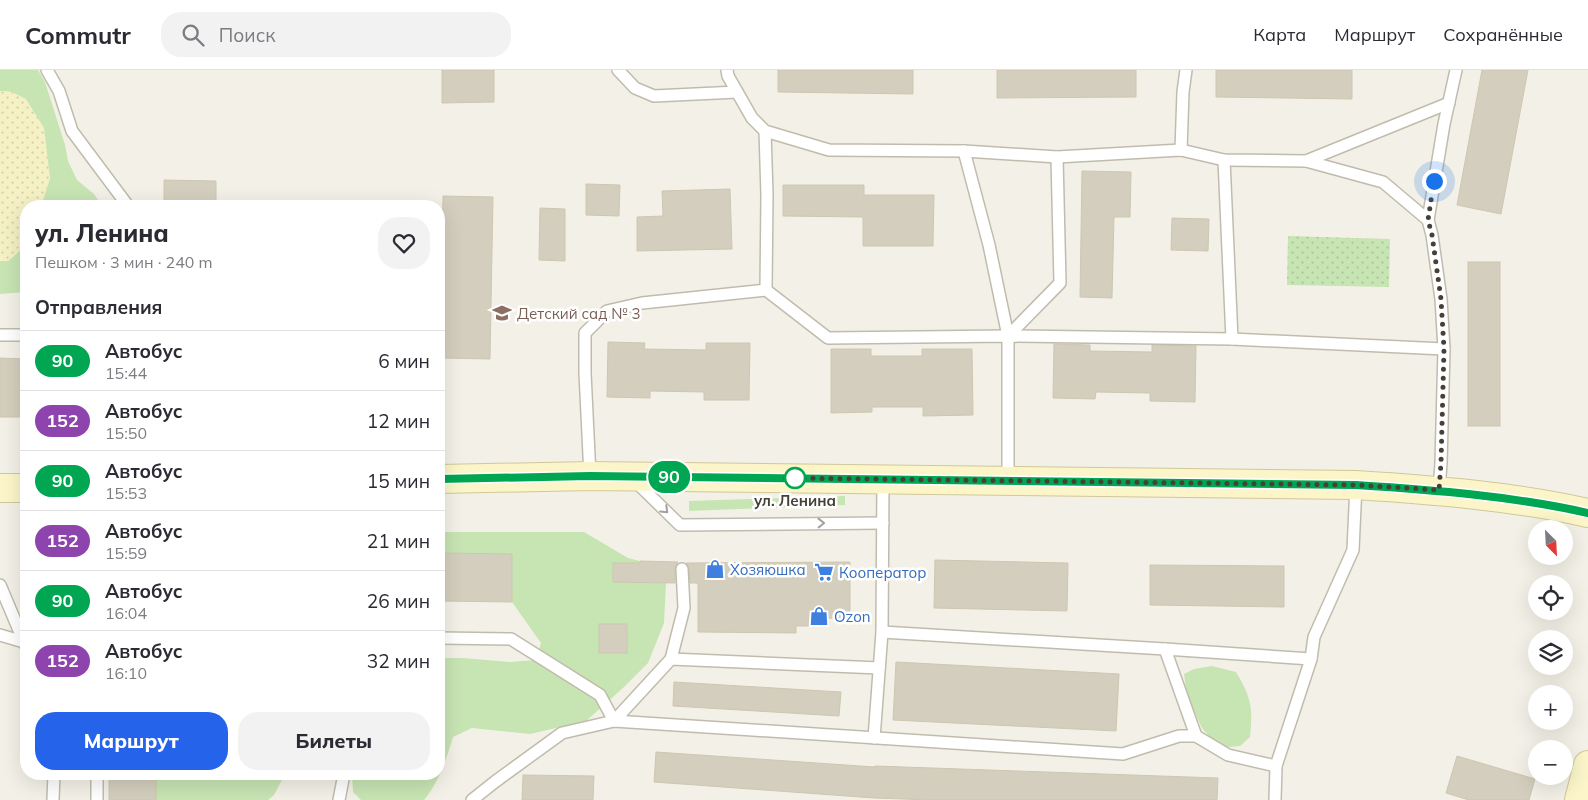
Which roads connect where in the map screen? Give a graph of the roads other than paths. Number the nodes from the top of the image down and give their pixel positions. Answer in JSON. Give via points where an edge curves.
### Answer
{"nodes":[{"id":1,"x":47,"y":70,"type":"edge"},
{"id":2,"x":727,"y":70,"type":"edge"},
{"id":3,"x":1186,"y":70,"type":"edge"},
{"id":4,"x":1456,"y":70,"type":"edge"},
{"id":5,"x":619,"y":71,"type":"edge"},
{"id":6,"x":737,"y":92,"type":"junction"},
{"id":7,"x":1449,"y":103,"type":"junction"},
{"id":8,"x":765,"y":131,"type":"junction"},
{"id":9,"x":1181,"y":150,"type":"junction"},
{"id":10,"x":964,"y":151,"type":"junction"},
{"id":11,"x":1057,"y":157,"type":"junction"},
{"id":12,"x":1224,"y":160,"type":"junction"},
{"id":13,"x":1306,"y":161,"type":"junction"},
{"id":14,"x":124,"y":200,"type":"edge"},
{"id":15,"x":1428,"y":220,"type":"junction"},
{"id":16,"x":766,"y":290,"type":"junction"},
{"id":17,"x":0,"y":335,"type":"edge"},
{"id":18,"x":20,"y":335,"type":"edge"},
{"id":19,"x":1008,"y":336,"type":"junction"},
{"id":20,"x":1232,"y":340,"type":"junction"},
{"id":21,"x":1444,"y":349,"type":"junction"},
{"id":22,"x":590,"y":476,"type":"junction"},
{"id":23,"x":630,"y":476,"type":"junction"},
{"id":24,"x":445,"y":479,"type":"edge"},
{"id":25,"x":883,"y":479,"type":"junction"},
{"id":26,"x":1008,"y":481,"type":"junction"},
{"id":27,"x":1356,"y":485,"type":"junction"},
{"id":28,"x":0,"y":488,"type":"edge"},
{"id":29,"x":20,"y":488,"type":"edge"},
{"id":30,"x":1439,"y":490,"type":"junction"},
{"id":31,"x":1588,"y":513,"type":"edge"},
{"id":32,"x":883,"y":523,"type":"junction"},
{"id":33,"x":682,"y":569,"type":"dead end"},
{"id":34,"x":0,"y":585,"type":"edge"},
{"id":35,"x":20,"y":632,"type":"edge"},
{"id":36,"x":882,"y":632,"type":"junction"},
{"id":37,"x":0,"y":635,"type":"edge"},
{"id":38,"x":445,"y":638,"type":"edge"},
{"id":39,"x":20,"y":642,"type":"edge"},
{"id":40,"x":1164,"y":649,"type":"junction"},
{"id":41,"x":671,"y":659,"type":"junction"},
{"id":42,"x":1311,"y":659,"type":"junction"},
{"id":43,"x":879,"y":668,"type":"junction"},
{"id":44,"x":614,"y":721,"type":"junction"},
{"id":45,"x":1196,"y":736,"type":"junction"},
{"id":46,"x":874,"y":738,"type":"junction"},
{"id":47,"x":1588,"y":765,"type":"edge"},
{"id":48,"x":1276,"y":766,"type":"junction"},
{"id":49,"x":54,"y":780,"type":"edge"},
{"id":50,"x":97,"y":780,"type":"edge"},
{"id":51,"x":343,"y":780,"type":"edge"},
{"id":52,"x":53,"y":800,"type":"edge"},
{"id":53,"x":97,"y":800,"type":"edge"},
{"id":54,"x":339,"y":800,"type":"edge"},
{"id":55,"x":472,"y":800,"type":"edge"},
{"id":56,"x":1275,"y":800,"type":"edge"},
{"id":57,"x":1579,"y":800,"type":"edge"}],
"edges":[{"from":1,"to":14,"type":"lane","via":[[60,90],[72,131]]},
{"from":2,"to":6,"type":"lane"},
{"from":3,"to":9,"type":"lane"},
{"from":4,"to":7,"type":"lane"},
{"from":5,"to":6,"type":"lane","via":[[635,88],[654,96]]},
{"from":6,"to":8,"type":"lane","via":[[752,118]]},
{"from":7,"to":13,"type":"lane"},
{"from":7,"to":15,"type":"lane"},
{"from":8,"to":10,"type":"lane","via":[[829,150]]},
{"from":8,"to":16,"type":"lane"},
{"from":9,"to":11,"type":"lane"},
{"from":9,"to":12,"type":"lane"},
{"from":10,"to":11,"type":"lane"},
{"from":10,"to":19,"type":"lane","via":[[989,245]]},
{"from":11,"to":19,"type":"lane","via":[[1060,283]]},
{"from":12,"to":13,"type":"lane"},
{"from":12,"to":20,"type":"lane"},
{"from":13,"to":15,"type":"lane","via":[[1383,182]]},
{"from":15,"to":21,"type":"lane","via":[[1441,299]]},
{"from":16,"to":19,"type":"lane","via":[[828,338]]},
{"from":16,"to":22,"type":"lane","via":[[624,306],[607,311],[585,333]]},
{"from":17,"to":18,"type":"lane"},
{"from":19,"to":20,"type":"lane"},
{"from":19,"to":26,"type":"lane"},
{"from":20,"to":21,"type":"lane"},
{"from":21,"to":30,"type":"lane"},
{"from":22,"to":23,"type":"main road"},
{"from":22,"to":24,"type":"main road"},
{"from":23,"to":25,"type":"main road"},
{"from":23,"to":32,"type":"lane","one_way":true,"via":[[680,525]]},
{"from":25,"to":26,"type":"main road"},
{"from":25,"to":32,"type":"lane"},
{"from":26,"to":27,"type":"main road"},
{"from":27,"to":30,"type":"main road"},
{"from":27,"to":42,"type":"lane","via":[[1353,550],[1314,637]]},
{"from":28,"to":29,"type":"main road"},
{"from":30,"to":31,"type":"main road"},
{"from":32,"to":36,"type":"lane"},
{"from":33,"to":41,"type":"lane","via":[[684,608]]},
{"from":34,"to":35,"type":"lane"},
{"from":36,"to":40,"type":"lane"},
{"from":36,"to":43,"type":"lane"},
{"from":37,"to":39,"type":"lane"},
{"from":38,"to":44,"type":"lane","via":[[511,639],[600,696]]},
{"from":40,"to":42,"type":"lane"},
{"from":40,"to":45,"type":"lane"},
{"from":41,"to":43,"type":"lane"},
{"from":41,"to":44,"type":"lane"},
{"from":42,"to":48,"type":"lane"},
{"from":43,"to":46,"type":"lane"},
{"from":44,"to":46,"type":"lane"},
{"from":44,"to":55,"type":"lane","via":[[562,733]]},
{"from":45,"to":46,"type":"lane","via":[[1179,736],[1123,754]]},
{"from":45,"to":48,"type":"lane","via":[[1228,755]]},
{"from":47,"to":57,"type":"main road"},
{"from":48,"to":56,"type":"lane"},
{"from":49,"to":52,"type":"lane"},
{"from":50,"to":53,"type":"lane"},
{"from":51,"to":54,"type":"lane"}]}
